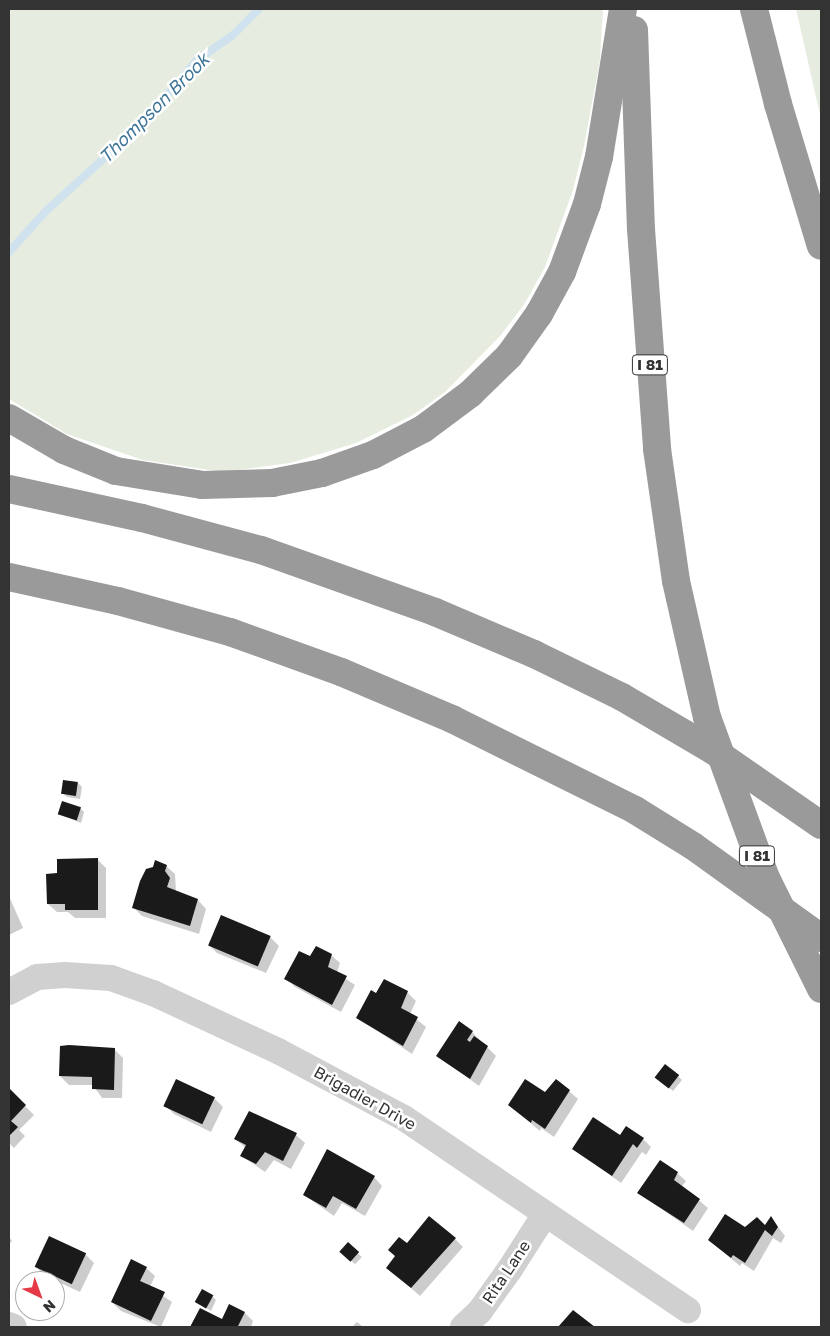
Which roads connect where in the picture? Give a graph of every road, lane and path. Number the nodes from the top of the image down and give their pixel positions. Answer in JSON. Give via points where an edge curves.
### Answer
{"nodes":[{"id":1,"x":623,"y":9,"type":"edge"},
{"id":2,"x":634,"y":9,"type":"edge"},
{"id":3,"x":754,"y":9,"type":"edge"},
{"id":4,"x":821,"y":246,"type":"edge"},
{"id":5,"x":9,"y":418,"type":"edge"},
{"id":6,"x":9,"y":488,"type":"edge"},
{"id":7,"x":9,"y":577,"type":"edge"},
{"id":8,"x":821,"y":825,"type":"edge"},
{"id":9,"x":821,"y":938,"type":"edge"},
{"id":10,"x":821,"y":989,"type":"edge"},
{"id":11,"x":9,"y":992,"type":"edge"},
{"id":12,"x":545,"y":1214,"type":"junction"},
{"id":13,"x":688,"y":1310,"type":"dead end"},
{"id":14,"x":9,"y":1325,"type":"edge"},
{"id":15,"x":14,"y":1327,"type":"edge"},
{"id":16,"x":463,"y":1327,"type":"edge"}],
"edges":[{"from":1,"to":5,"type":"highway","via":[[599,157],[587,204],[562,272],[539,314],[509,356],[470,394],[423,429],[373,455],[322,473],[272,483],[202,486],[116,471],[64,450]]},
{"from":2,"to":10,"type":"highway","number":"I 81","bridge":true,"via":[[641,229],[657,449],[676,581],[708,717],[766,878]]},
{"from":3,"to":4,"type":"highway","via":[[780,113]]},
{"from":6,"to":8,"type":"highway","via":[[142,518],[260,550],[435,612],[534,654],[622,697],[714,751]]},
{"from":7,"to":9,"type":"highway","via":[[118,601],[230,632],[341,672],[444,715],[635,810],[693,846]]},
{"from":11,"to":12,"type":"street","name":"Brigadier Drive","via":[[37,977],[66,975],[111,978],[153,994],[278,1051],[404,1118]]},
{"from":12,"to":13,"type":"street","name":"Brigadier Drive"},
{"from":12,"to":16,"type":"street","name":"Rita Lane","via":[[480,1311]]},
{"from":14,"to":15,"type":"street"}]}
